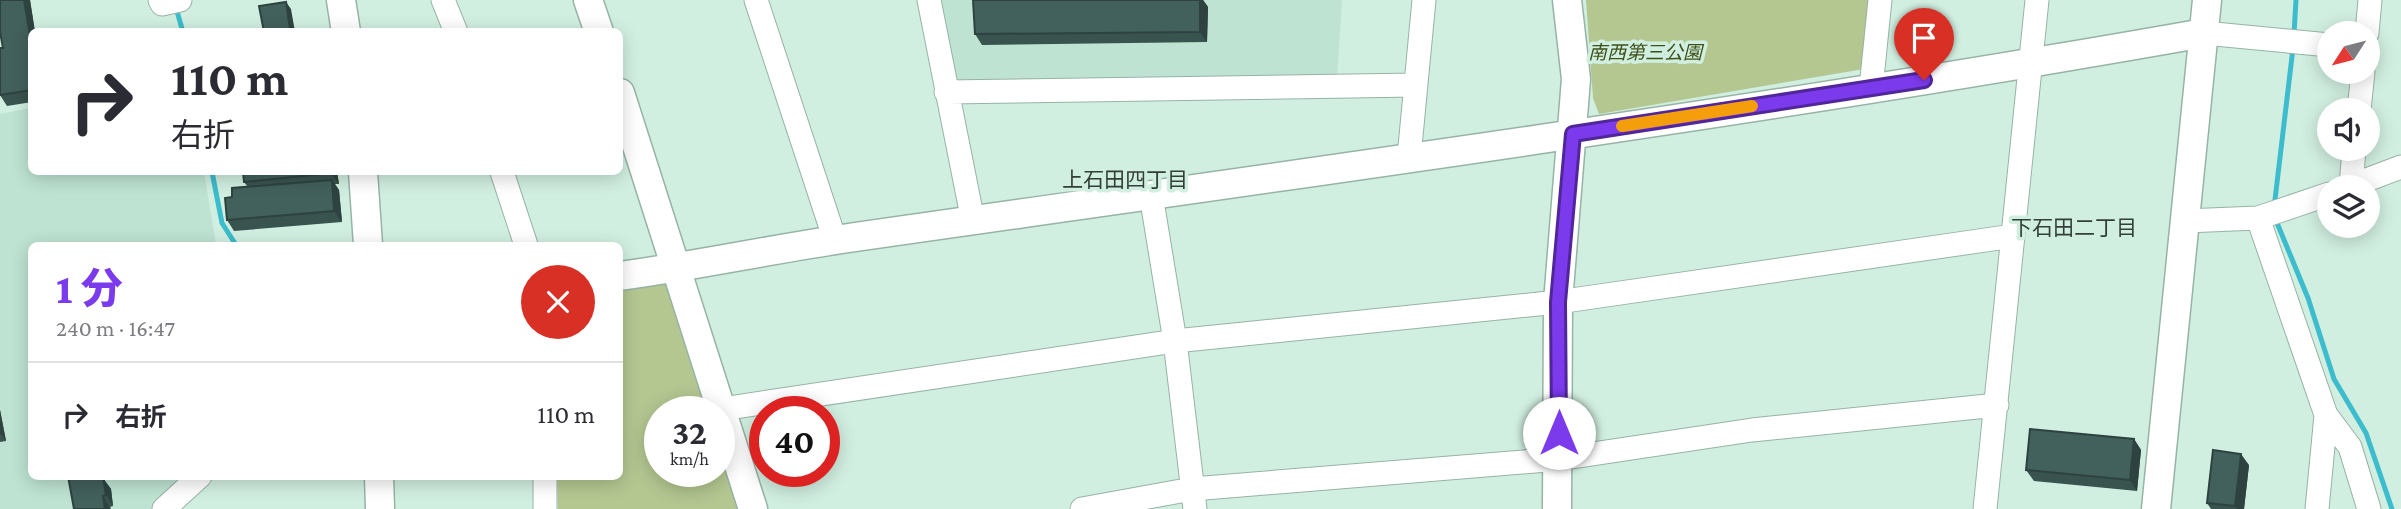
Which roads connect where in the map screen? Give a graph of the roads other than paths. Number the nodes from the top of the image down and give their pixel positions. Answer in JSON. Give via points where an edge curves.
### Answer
{"nodes":[{"id":1,"x":160,"y":0,"type":"edge"},
{"id":2,"x":180,"y":0,"type":"edge"},
{"id":3,"x":341,"y":0,"type":"edge"},
{"id":4,"x":443,"y":0,"type":"edge"},
{"id":5,"x":588,"y":0,"type":"edge"},
{"id":6,"x":756,"y":0,"type":"edge"},
{"id":7,"x":929,"y":0,"type":"edge"},
{"id":8,"x":1424,"y":0,"type":"edge"},
{"id":9,"x":1567,"y":0,"type":"edge"},
{"id":10,"x":1880,"y":0,"type":"edge"},
{"id":11,"x":2038,"y":0,"type":"edge"},
{"id":12,"x":2207,"y":0,"type":"edge"},
{"id":13,"x":2370,"y":0,"type":"edge"},
{"id":14,"x":2368,"y":21,"type":"edge"},
{"id":15,"x":345,"y":28,"type":"edge"},
{"id":16,"x":454,"y":28,"type":"edge"},
{"id":17,"x":598,"y":28,"type":"edge"},
{"id":18,"x":2204,"y":33,"type":"junction"},
{"id":19,"x":2317,"y":43,"type":"edge"},
{"id":20,"x":2030,"y":63,"type":"junction"},
{"id":21,"x":1416,"y":85,"type":"junction"},
{"id":22,"x":1871,"y":88,"type":"junction"},
{"id":23,"x":946,"y":92,"type":"junction"},
{"id":24,"x":623,"y":102,"type":"edge"},
{"id":25,"x":1573,"y":134,"type":"junction"},
{"id":26,"x":1409,"y":157,"type":"junction"},
{"id":27,"x":2401,"y":167,"type":"edge"},
{"id":28,"x":363,"y":175,"type":"edge"},
{"id":29,"x":503,"y":175,"type":"edge"},
{"id":30,"x":2380,"y":175,"type":"edge"},
{"id":31,"x":1151,"y":195,"type":"junction"},
{"id":32,"x":2317,"y":198,"type":"edge"},
{"id":33,"x":2261,"y":217,"type":"junction"},
{"id":34,"x":2185,"y":220,"type":"junction"},
{"id":35,"x":973,"y":221,"type":"junction"},
{"id":36,"x":2013,"y":236,"type":"junction"},
{"id":37,"x":835,"y":240,"type":"junction"},
{"id":38,"x":368,"y":242,"type":"edge"},
{"id":39,"x":525,"y":242,"type":"edge"},
{"id":40,"x":677,"y":268,"type":"junction"},
{"id":41,"x":623,"y":276,"type":"edge"},
{"id":42,"x":1558,"y":302,"type":"junction"},
{"id":43,"x":1175,"y":341,"type":"junction"},
{"id":44,"x":718,"y":396,"type":"edge"},
{"id":45,"x":1997,"y":405,"type":"junction"},
{"id":46,"x":735,"y":407,"type":"edge"},
{"id":47,"x":2326,"y":415,"type":"junction"},
{"id":48,"x":735,"y":451,"type":"edge"},
{"id":49,"x":1559,"y":459,"type":"junction"},
{"id":50,"x":196,"y":480,"type":"edge"},
{"id":51,"x":379,"y":480,"type":"edge"},
{"id":52,"x":545,"y":480,"type":"edge"},
{"id":53,"x":1194,"y":499,"type":"edge"},
{"id":54,"x":164,"y":509,"type":"edge"},
{"id":55,"x":380,"y":509,"type":"edge"},
{"id":56,"x":545,"y":509,"type":"edge"},
{"id":57,"x":753,"y":509,"type":"edge"},
{"id":58,"x":1082,"y":509,"type":"edge"},
{"id":59,"x":1557,"y":509,"type":"edge"},
{"id":60,"x":1985,"y":509,"type":"edge"},
{"id":61,"x":2156,"y":509,"type":"edge"},
{"id":62,"x":2318,"y":509,"type":"edge"},
{"id":63,"x":2369,"y":509,"type":"edge"}],
"edges":[{"from":1,"to":2,"type":"street","via":[[162,4]]},
{"from":3,"to":15,"type":"street"},
{"from":4,"to":16,"type":"street"},
{"from":5,"to":17,"type":"street"},
{"from":6,"to":37,"type":"street"},
{"from":7,"to":23,"type":"street"},
{"from":8,"to":21,"type":"street"},
{"from":9,"to":25,"type":"street","via":[[1576,79]]},
{"from":10,"to":22,"type":"street"},
{"from":11,"to":20,"type":"street"},
{"from":12,"to":18,"type":"street"},
{"from":13,"to":14,"type":"street"},
{"from":18,"to":19,"type":"street"},
{"from":18,"to":20,"type":"street"},
{"from":18,"to":34,"type":"street"},
{"from":20,"to":22,"type":"street"},
{"from":20,"to":36,"type":"street"},
{"from":21,"to":23,"type":"street"},
{"from":21,"to":26,"type":"street"},
{"from":22,"to":25,"type":"street"},
{"from":23,"to":35,"type":"street"},
{"from":24,"to":40,"type":"street"},
{"from":25,"to":26,"type":"street"},
{"from":25,"to":42,"type":"street"},
{"from":26,"to":31,"type":"street"},
{"from":27,"to":30,"type":"street"},
{"from":28,"to":38,"type":"street"},
{"from":29,"to":39,"type":"street"},
{"from":31,"to":35,"type":"street"},
{"from":31,"to":43,"type":"street"},
{"from":32,"to":33,"type":"street"},
{"from":33,"to":34,"type":"street"},
{"from":33,"to":47,"type":"street","via":[[2260,231]]},
{"from":34,"to":61,"type":"street"},
{"from":35,"to":37,"type":"street"},
{"from":36,"to":42,"type":"street"},
{"from":36,"to":45,"type":"street"},
{"from":37,"to":40,"type":"street"},
{"from":40,"to":41,"type":"street"},
{"from":40,"to":44,"type":"street"},
{"from":42,"to":43,"type":"street"},
{"from":42,"to":49,"type":"street"},
{"from":43,"to":46,"type":"street"},
{"from":43,"to":53,"type":"street"},
{"from":45,"to":49,"type":"street","via":[[1752,430]]},
{"from":45,"to":60,"type":"street"},
{"from":47,"to":62,"type":"street"},
{"from":47,"to":63,"type":"street","via":[[2350,447]]},
{"from":48,"to":57,"type":"street"},
{"from":49,"to":53,"type":"street"},
{"from":49,"to":59,"type":"street"},
{"from":50,"to":54,"type":"street"},
{"from":51,"to":55,"type":"street"},
{"from":52,"to":56,"type":"street"},
{"from":53,"to":58,"type":"street"}]}
